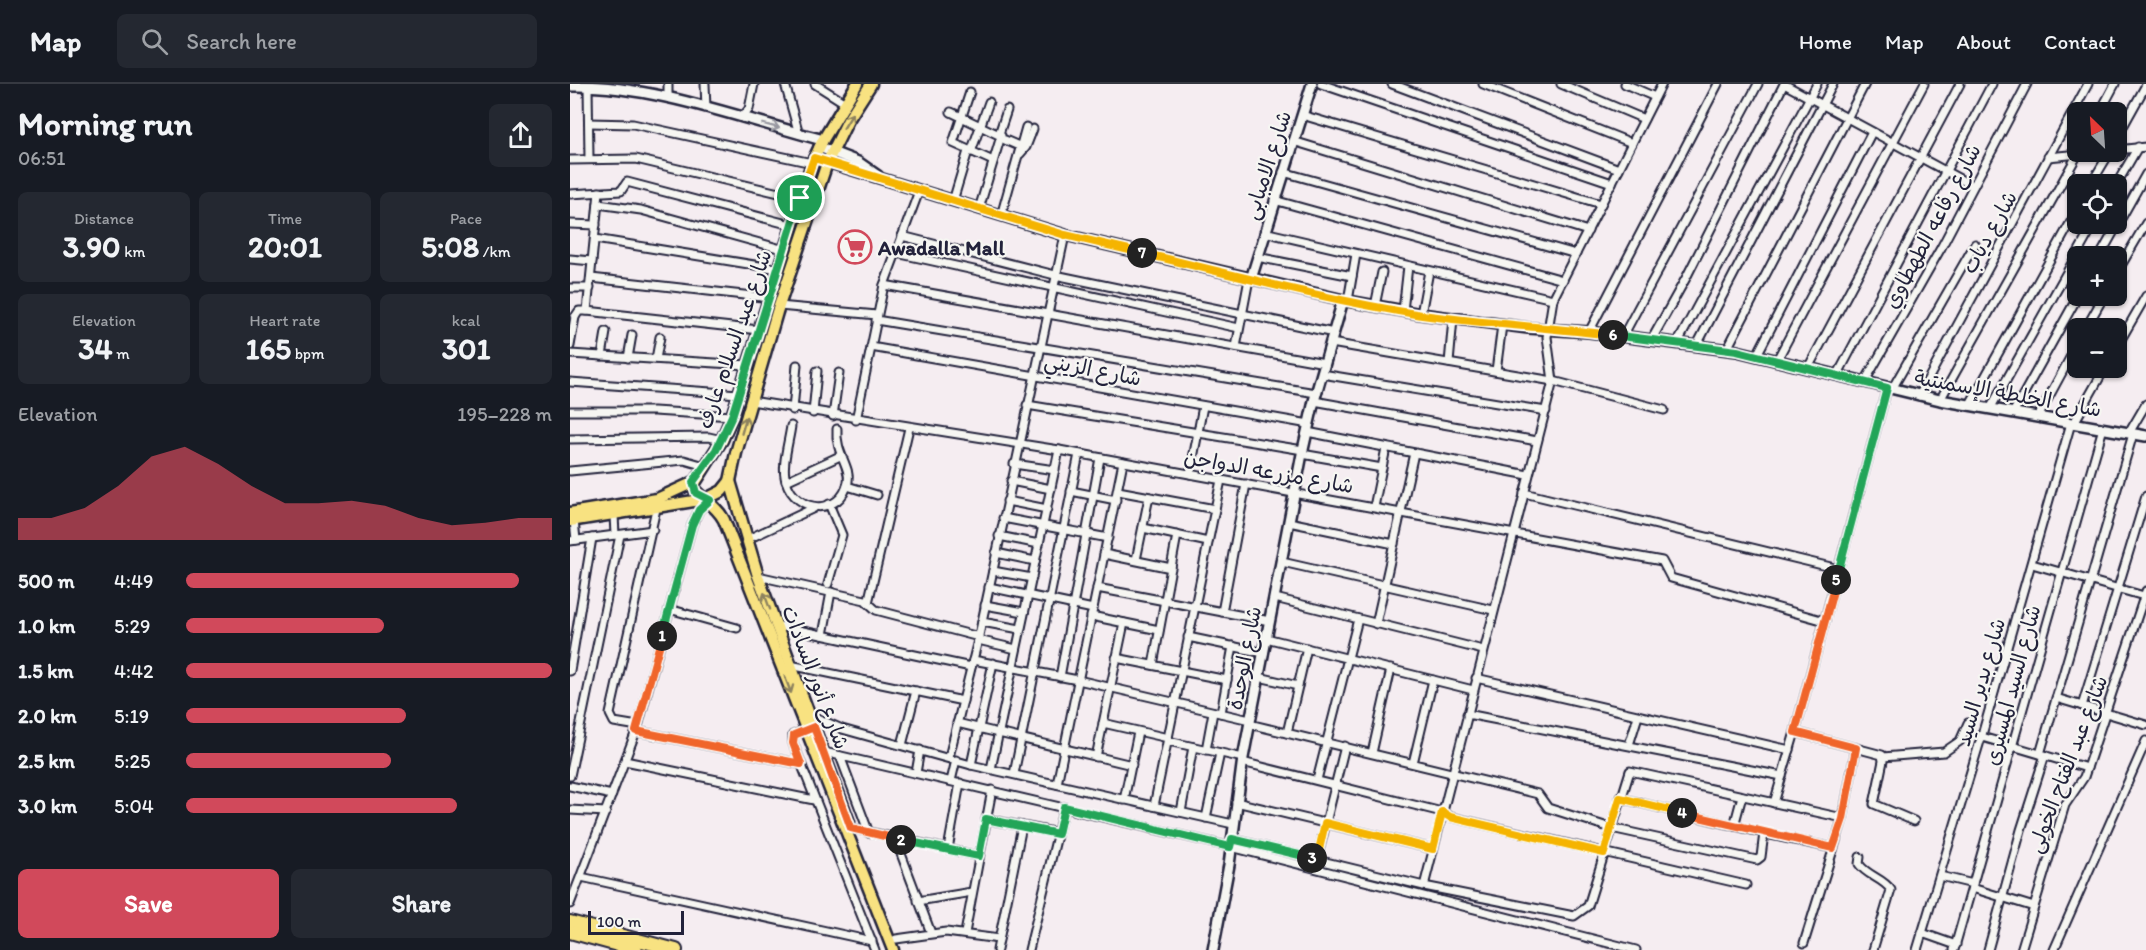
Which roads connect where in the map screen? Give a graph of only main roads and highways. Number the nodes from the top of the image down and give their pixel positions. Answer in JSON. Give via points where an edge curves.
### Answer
{"nodes":[{"id":1,"x":857,"y":84,"type":"edge"},
{"id":2,"x":871,"y":84,"type":"edge"},
{"id":3,"x":721,"y":442,"type":"junction"},
{"id":4,"x":737,"y":449,"type":"junction"},
{"id":5,"x":693,"y":482,"type":"junction"},
{"id":6,"x":730,"y":482,"type":"junction"},
{"id":7,"x":708,"y":500,"type":"junction"},
{"id":8,"x":736,"y":504,"type":"junction"},
{"id":9,"x":719,"y":511,"type":"junction"},
{"id":10,"x":571,"y":518,"type":"edge"},
{"id":11,"x":810,"y":729,"type":"junction"},
{"id":12,"x":570,"y":922,"type":"edge"},
{"id":13,"x":570,"y":932,"type":"edge"},
{"id":14,"x":896,"y":946,"type":"edge"},
{"id":15,"x":636,"y":950,"type":"edge"},
{"id":16,"x":676,"y":950,"type":"edge"}],
"edges":[{"from":1,"to":3,"type":"main road","name":"شارع عبد السلام عارف","via":[[813,161]]},
{"from":4,"to":2,"type":"main road","name":"شارع عبد السلام عارف","one_way":true,"via":[[779,306],[831,152]]},
{"from":3,"to":4,"type":"main road"},
{"from":3,"to":5,"type":"main road","name":"شارع عبد السلام عارف"},
{"from":4,"to":6,"type":"main road","name":"شارع عبد السلام عارف"},
{"from":5,"to":7,"type":"main road","via":[[696,493]]},
{"from":5,"to":10,"type":"main road","via":[[657,499]]},
{"from":6,"to":7,"type":"main road"},
{"from":6,"to":8,"type":"main road","name":"شارع أنور السادات"},
{"from":7,"to":9,"type":"main road","name":"شارع أنور السادات"},
{"from":7,"to":10,"type":"main road"},
{"from":8,"to":9,"type":"main road"},
{"from":11,"to":8,"type":"main road","name":"شارع أنور السادات","one_way":true,"via":[[810,715],[775,625]]},
{"from":9,"to":11,"type":"main road","name":"شارع أنور السادات","one_way":true},
{"from":11,"to":14,"type":"main road","name":"شارع أنور السادات"},
{"from":11,"to":14,"type":"main road","name":"شارع أنور السادات","via":[[824,752]]},
{"from":12,"to":16,"type":"highway"},
{"from":13,"to":15,"type":"highway"}]}
